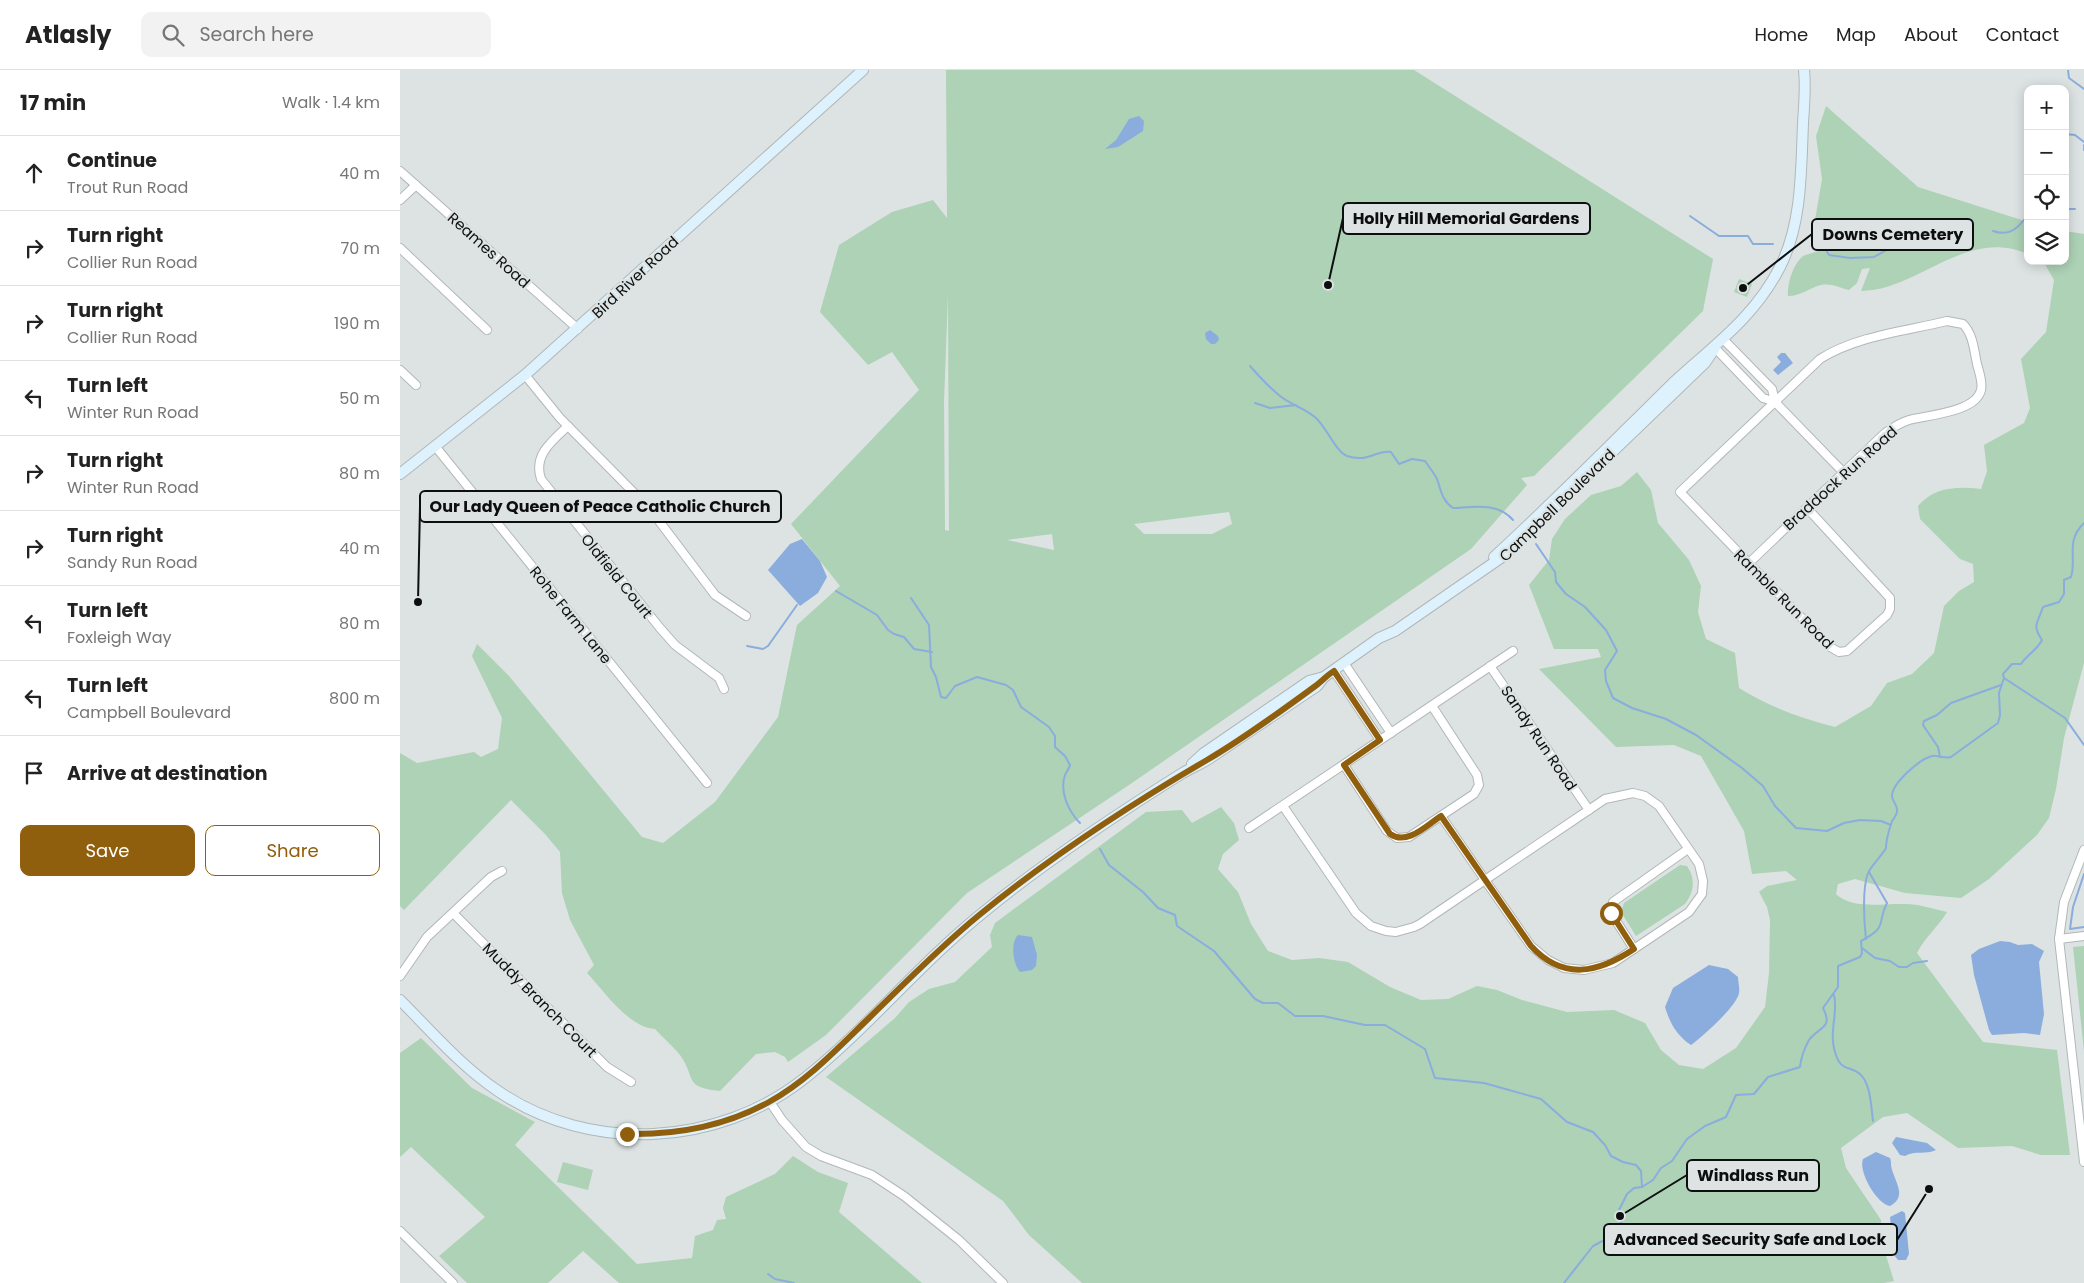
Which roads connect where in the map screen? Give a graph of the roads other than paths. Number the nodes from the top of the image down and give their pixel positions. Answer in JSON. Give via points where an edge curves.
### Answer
{"nodes":[{"id":1,"x":863,"y":70,"type":"edge"},
{"id":2,"x":1805,"y":71,"type":"edge"},
{"id":3,"x":400,"y":171,"type":"edge"},
{"id":4,"x":416,"y":185,"type":"junction"},
{"id":5,"x":400,"y":200,"type":"edge"},
{"id":6,"x":400,"y":248,"type":"edge"},
{"id":7,"x":578,"y":329,"type":"junction"},
{"id":8,"x":487,"y":330,"type":"dead end"},
{"id":9,"x":1724,"y":340,"type":"junction"},
{"id":10,"x":1715,"y":348,"type":"junction"},
{"id":11,"x":400,"y":370,"type":"edge"},
{"id":12,"x":525,"y":376,"type":"junction"},
{"id":13,"x":416,"y":385,"type":"dead end"},
{"id":14,"x":1775,"y":402,"type":"junction"},
{"id":15,"x":568,"y":426,"type":"junction"},
{"id":16,"x":435,"y":446,"type":"junction"},
{"id":17,"x":1844,"y":473,"type":"junction"},
{"id":18,"x":400,"y":474,"type":"edge"},
{"id":19,"x":1806,"y":508,"type":"junction"},
{"id":20,"x":1749,"y":563,"type":"junction"},
{"id":21,"x":746,"y":616,"type":"dead end"},
{"id":22,"x":1513,"y":651,"type":"dead end"},
{"id":23,"x":1344,"y":663,"type":"junction"},
{"id":24,"x":1490,"y":666,"type":"junction"},
{"id":25,"x":1334,"y":671,"type":"junction"},
{"id":26,"x":724,"y":689,"type":"dead end"},
{"id":27,"x":1432,"y":706,"type":"junction"},
{"id":28,"x":1391,"y":733,"type":"junction"},
{"id":29,"x":1380,"y":740,"type":"junction"},
{"id":30,"x":1344,"y":765,"type":"junction"},
{"id":31,"x":708,"y":783,"type":"dead end"},
{"id":32,"x":1283,"y":806,"type":"junction"},
{"id":33,"x":1589,"y":810,"type":"junction"},
{"id":34,"x":1441,"y":816,"type":"junction"},
{"id":35,"x":1249,"y":828,"type":"dead end"},
{"id":36,"x":1688,"y":849,"type":"junction"},
{"id":37,"x":2084,"y":850,"type":"edge"},
{"id":38,"x":502,"y":871,"type":"dead end"},
{"id":39,"x":1485,"y":880,"type":"junction"},
{"id":40,"x":453,"y":913,"type":"junction"},
{"id":41,"x":2084,"y":936,"type":"edge"},
{"id":42,"x":2059,"y":940,"type":"junction"},
{"id":43,"x":1634,"y":949,"type":"junction"},
{"id":44,"x":400,"y":976,"type":"edge"},
{"id":45,"x":400,"y":1000,"type":"edge"},
{"id":46,"x":630,"y":1082,"type":"dead end"},
{"id":47,"x":770,"y":1102,"type":"junction"},
{"id":48,"x":2084,"y":1162,"type":"edge"},
{"id":49,"x":400,"y":1231,"type":"edge"},
{"id":50,"x":453,"y":1283,"type":"edge"},
{"id":51,"x":1003,"y":1283,"type":"edge"}],
"edges":[{"from":1,"to":7,"type":"street","name":"Bird River Road"},
{"from":2,"to":9,"type":"street","name":"Campbell Boulevard","via":[[1800,197],[1792,234],[1781,266],[1768,287]]},
{"from":3,"to":4,"type":"street","name":"Reames Road"},
{"from":4,"to":5,"type":"street"},
{"from":4,"to":7,"type":"street","name":"Reames Road"},
{"from":6,"to":8,"type":"street"},
{"from":7,"to":12,"type":"street","name":"Bird River Road"},
{"from":9,"to":10,"type":"street","name":"Campbell Boulevard"},
{"from":9,"to":14,"type":"street","via":[[1772,390]]},
{"from":10,"to":14,"type":"street","via":[[1763,398]]},
{"from":10,"to":23,"type":"street","name":"Campbell Boulevard","via":[[1705,363],[1506,555]]},
{"from":11,"to":13,"type":"street"},
{"from":12,"to":15,"type":"street"},
{"from":12,"to":16,"type":"street","name":"Bird River Road"},
{"from":14,"to":17,"type":"street"},
{"from":14,"to":17,"type":"street","name":"Braddock Run Road","via":[[1820,359],[1842,347],[1948,321],[1958,322],[1967,328],[1982,382],[1976,399],[1966,406],[1896,426]]},
{"from":14,"to":20,"type":"street","name":"Ramble Run Road","via":[[1680,492]]},
{"from":15,"to":21,"type":"street","via":[[650,510],[715,595]]},
{"from":15,"to":26,"type":"street","name":"Oldfield Court","via":[[544,450],[539,465],[541,479],[660,628],[675,645],[719,678]]},
{"from":16,"to":18,"type":"street","name":"Bird River Road"},
{"from":16,"to":31,"type":"street","name":"Rohe Farm Lane"},
{"from":17,"to":19,"type":"street","name":"Braddock Run Road"},
{"from":19,"to":20,"type":"street","name":"Braddock Run Road"},
{"from":19,"to":20,"type":"street","name":"Ramble Run Road","via":[[1888,593],[1890,610],[1851,649],[1836,651]]},
{"from":22,"to":24,"type":"street"},
{"from":23,"to":25,"type":"street","name":"Campbell Boulevard"},
{"from":23,"to":28,"type":"street"},
{"from":24,"to":27,"type":"street"},
{"from":24,"to":33,"type":"street","name":"Sandy Run Road"},
{"from":25,"to":29,"type":"street"},
{"from":25,"to":47,"type":"street","name":"Campbell Boulevard","via":[[1317,686],[1184,772],[987,909],[934,955],[821,1065]]},
{"from":27,"to":28,"type":"street"},
{"from":27,"to":34,"type":"street","via":[[1479,782],[1474,794]]},
{"from":28,"to":29,"type":"street"},
{"from":29,"to":30,"type":"street"},
{"from":30,"to":32,"type":"street"},
{"from":30,"to":34,"type":"street","via":[[1394,837],[1408,837]]},
{"from":32,"to":35,"type":"street"},
{"from":32,"to":39,"type":"street","via":[[1356,913],[1378,929],[1396,932],[1414,927]]},
{"from":33,"to":36,"type":"street","via":[[1613,796],[1633,793],[1646,796],[1659,806]]},
{"from":33,"to":39,"type":"street"},
{"from":34,"to":39,"type":"street"},
{"from":36,"to":43,"type":"street","via":[[1703,875],[1699,900],[1689,912]]},
{"from":36,"to":43,"type":"street","via":[[1613,902],[1613,916]]},
{"from":37,"to":42,"type":"street","via":[[2068,888]]},
{"from":38,"to":40,"type":"street","via":[[491,877]]},
{"from":39,"to":43,"type":"street","via":[[1531,946],[1554,964],[1574,970],[1595,969],[1613,963]]},
{"from":40,"to":44,"type":"street","via":[[426,937]]},
{"from":40,"to":46,"type":"street","name":"Muddy Branch Court","via":[[607,1067]]},
{"from":41,"to":42,"type":"street"},
{"from":42,"to":48,"type":"street"},
{"from":45,"to":47,"type":"street","name":"Campbell Boulevard","via":[[491,1086],[527,1108],[574,1126],[627,1134],[680,1132],[726,1121]]},
{"from":47,"to":51,"type":"street","via":[[806,1147],[872,1175],[904,1196],[953,1235]]},
{"from":49,"to":50,"type":"street"}]}
